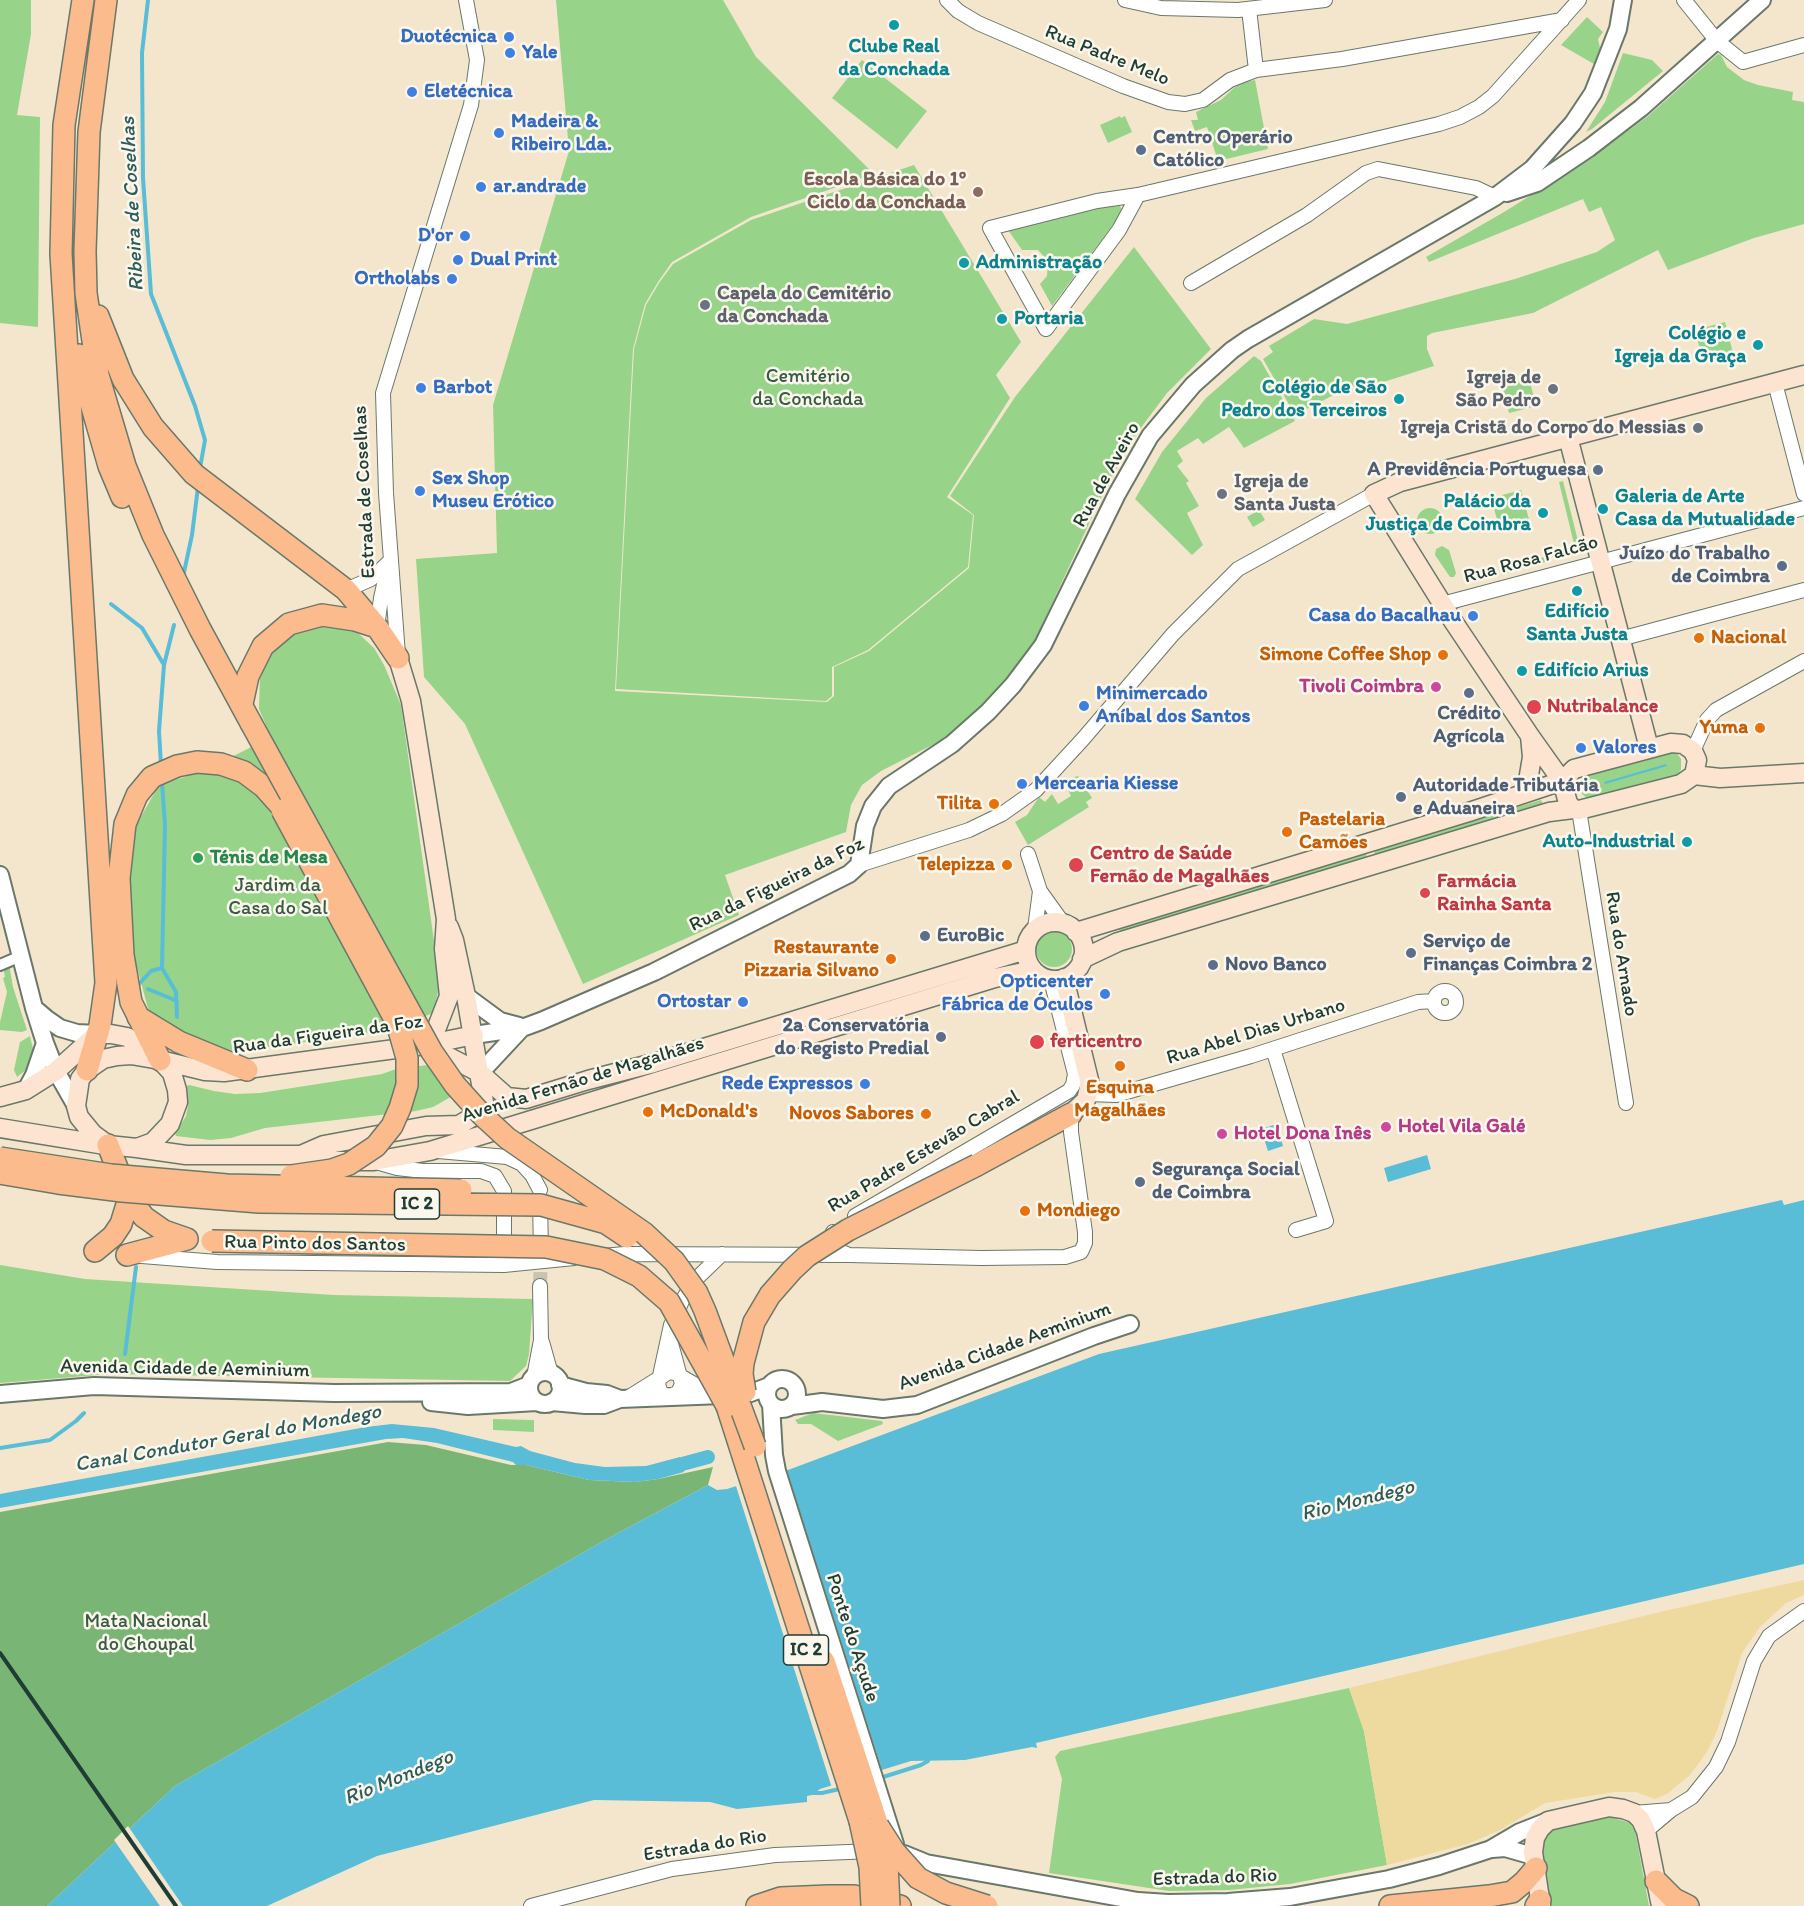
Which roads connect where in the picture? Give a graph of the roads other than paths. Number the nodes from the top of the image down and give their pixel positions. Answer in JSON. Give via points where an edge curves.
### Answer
{"nodes":[{"id":1,"x":83,"y":0,"type":"edge"},
{"id":2,"x":106,"y":0,"type":"edge"},
{"id":3,"x":466,"y":0,"type":"edge"},
{"id":4,"x":947,"y":0,"type":"edge"},
{"id":5,"x":1125,"y":0,"type":"edge"},
{"id":6,"x":1325,"y":0,"type":"edge"},
{"id":7,"x":1579,"y":0,"type":"edge"},
{"id":8,"x":1623,"y":0,"type":"edge"},
{"id":9,"x":1684,"y":0,"type":"edge"},
{"id":10,"x":1762,"y":0,"type":"edge"},
{"id":11,"x":1249,"y":9,"type":"junction"},
{"id":12,"x":1562,"y":20,"type":"junction"},
{"id":13,"x":1717,"y":42,"type":"junction"},
{"id":14,"x":1804,"y":45,"type":"edge"},
{"id":15,"x":1256,"y":70,"type":"junction"},
{"id":16,"x":1463,"y":186,"type":"junction"},
{"id":17,"x":1138,"y":195,"type":"junction"},
{"id":18,"x":1495,"y":197,"type":"junction"},
{"id":19,"x":1475,"y":208,"type":"junction"},
{"id":20,"x":85,"y":251,"type":"junction"},
{"id":21,"x":61,"y":254,"type":"junction"},
{"id":22,"x":1191,"y":283,"type":"dead end"},
{"id":23,"x":1804,"y":375,"type":"edge"},
{"id":24,"x":1775,"y":382,"type":"junction"},
{"id":25,"x":1568,"y":437,"type":"junction"},
{"id":26,"x":1374,"y":494,"type":"junction"},
{"id":27,"x":1804,"y":494,"type":"edge"},
{"id":28,"x":1804,"y":508,"type":"edge"},
{"id":29,"x":390,"y":561,"type":"junction"},
{"id":30,"x":1601,"y":562,"type":"junction"},
{"id":31,"x":346,"y":590,"type":"junction"},
{"id":32,"x":1804,"y":590,"type":"edge"},
{"id":33,"x":1442,"y":604,"type":"junction"},
{"id":34,"x":377,"y":627,"type":"junction"},
{"id":35,"x":1620,"y":639,"type":"junction"},
{"id":36,"x":398,"y":658,"type":"junction"},
{"id":37,"x":1804,"y":661,"type":"edge"},
{"id":38,"x":244,"y":719,"type":"junction"},
{"id":39,"x":1530,"y":736,"type":"junction"},
{"id":40,"x":1649,"y":748,"type":"junction"},
{"id":41,"x":1693,"y":751,"type":"junction"},
{"id":42,"x":1804,"y":773,"type":"edge"},
{"id":43,"x":1694,"y":775,"type":"junction"},
{"id":44,"x":1562,"y":781,"type":"junction"},
{"id":45,"x":1526,"y":793,"type":"junction"},
{"id":46,"x":280,"y":805,"type":"junction"},
{"id":47,"x":1576,"y":809,"type":"junction"},
{"id":48,"x":1028,"y":854,"type":"dead end"},
{"id":49,"x":859,"y":865,"type":"junction"},
{"id":50,"x":0,"y":875,"type":"edge"},
{"id":51,"x":1040,"y":891,"type":"junction"},
{"id":52,"x":446,"y":920,"type":"junction"},
{"id":53,"x":1070,"y":927,"type":"junction"},
{"id":54,"x":1035,"y":929,"type":"junction"},
{"id":55,"x":1026,"y":950,"type":"junction"},
{"id":56,"x":21,"y":956,"type":"junction"},
{"id":57,"x":1082,"y":959,"type":"junction"},
{"id":58,"x":0,"y":965,"type":"edge"},
{"id":59,"x":1033,"y":970,"type":"junction"},
{"id":60,"x":1057,"y":979,"type":"junction"},
{"id":61,"x":466,"y":996,"type":"junction"},
{"id":62,"x":1434,"y":1001,"type":"dead end"},
{"id":63,"x":34,"y":1008,"type":"junction"},
{"id":64,"x":137,"y":1017,"type":"junction"},
{"id":65,"x":522,"y":1028,"type":"junction"},
{"id":66,"x":97,"y":1034,"type":"junction"},
{"id":67,"x":474,"y":1035,"type":"junction"},
{"id":68,"x":45,"y":1044,"type":"junction"},
{"id":69,"x":425,"y":1045,"type":"junction"},
{"id":70,"x":1273,"y":1049,"type":"junction"},
{"id":71,"x":160,"y":1060,"type":"junction"},
{"id":72,"x":87,"y":1070,"type":"junction"},
{"id":73,"x":247,"y":1070,"type":"junction"},
{"id":74,"x":56,"y":1071,"type":"junction"},
{"id":75,"x":480,"y":1073,"type":"junction"},
{"id":76,"x":26,"y":1090,"type":"junction"},
{"id":77,"x":1088,"y":1094,"type":"junction"},
{"id":78,"x":0,"y":1096,"type":"edge"},
{"id":79,"x":1626,"y":1103,"type":"dead end"},
{"id":80,"x":76,"y":1106,"type":"junction"},
{"id":81,"x":1071,"y":1114,"type":"junction"},
{"id":82,"x":0,"y":1128,"type":"edge"},
{"id":83,"x":108,"y":1145,"type":"junction"},
{"id":84,"x":137,"y":1148,"type":"junction"},
{"id":85,"x":430,"y":1151,"type":"junction"},
{"id":86,"x":302,"y":1155,"type":"junction"},
{"id":87,"x":0,"y":1158,"type":"edge"},
{"id":88,"x":374,"y":1161,"type":"junction"},
{"id":89,"x":522,"y":1164,"type":"junction"},
{"id":90,"x":0,"y":1173,"type":"edge"},
{"id":91,"x":227,"y":1185,"type":"junction"},
{"id":92,"x":540,"y":1190,"type":"junction"},
{"id":93,"x":129,"y":1198,"type":"junction"},
{"id":94,"x":618,"y":1215,"type":"junction"},
{"id":95,"x":834,"y":1228,"type":"junction"},
{"id":96,"x":1296,"y":1230,"type":"dead end"},
{"id":97,"x":187,"y":1239,"type":"junction"},
{"id":98,"x":95,"y":1251,"type":"dead end"},
{"id":99,"x":722,"y":1254,"type":"junction"},
{"id":100,"x":780,"y":1254,"type":"junction"},
{"id":101,"x":127,"y":1255,"type":"joint"},
{"id":102,"x":541,"y":1255,"type":"tunnel mouth"},
{"id":103,"x":849,"y":1256,"type":"junction"},
{"id":104,"x":504,"y":1265,"type":"junction"},
{"id":105,"x":540,"y":1286,"type":"tunnel mouth"},
{"id":106,"x":1130,"y":1324,"type":"dead end"},
{"id":107,"x":669,"y":1336,"type":"junction"},
{"id":108,"x":541,"y":1340,"type":"junction"},
{"id":109,"x":678,"y":1375,"type":"junction"},
{"id":110,"x":660,"y":1377,"type":"junction"},
{"id":111,"x":556,"y":1380,"type":"junction"},
{"id":112,"x":532,"y":1381,"type":"junction"},
{"id":113,"x":796,"y":1387,"type":"junction"},
{"id":114,"x":334,"y":1393,"type":"junction"},
{"id":115,"x":0,"y":1394,"type":"edge"},
{"id":116,"x":669,"y":1396,"type":"junction"},
{"id":117,"x":623,"y":1399,"type":"junction"},
{"id":118,"x":720,"y":1400,"type":"junction"},
{"id":119,"x":778,"y":1401,"type":"junction"},
{"id":120,"x":544,"y":1402,"type":"junction"},
{"id":121,"x":822,"y":1402,"type":"junction"},
{"id":122,"x":765,"y":1446,"type":"junction"},
{"id":123,"x":1804,"y":1611,"type":"edge"},
{"id":124,"x":1671,"y":1810,"type":"junction"},
{"id":125,"x":1634,"y":1813,"type":"junction"},
{"id":126,"x":883,"y":1821,"type":"junction"},
{"id":127,"x":1548,"y":1821,"type":"junction"},
{"id":128,"x":1646,"y":1831,"type":"junction"},
{"id":129,"x":1491,"y":1849,"type":"junction"},
{"id":130,"x":896,"y":1850,"type":"junction"},
{"id":131,"x":1534,"y":1862,"type":"junction"},
{"id":132,"x":1656,"y":1881,"type":"junction"},
{"id":133,"x":1539,"y":1904,"type":"edge"},
{"id":134,"x":531,"y":1906,"type":"edge"},
{"id":135,"x":757,"y":1906,"type":"edge"},
{"id":136,"x":872,"y":1906,"type":"edge"},
{"id":137,"x":889,"y":1906,"type":"edge"},
{"id":138,"x":900,"y":1906,"type":"edge"},
{"id":139,"x":987,"y":1906,"type":"edge"},
{"id":140,"x":1390,"y":1906,"type":"edge"},
{"id":141,"x":1661,"y":1906,"type":"edge"},
{"id":142,"x":1688,"y":1906,"type":"edge"}],
"edges":[{"from":1,"to":21,"type":"main road","via":[[64,125]]},
{"from":2,"to":20,"type":"main road","via":[[89,132]]},
{"from":3,"to":29,"type":"street","name":"Estrada de Coselhas","via":[[477,60],[471,105],[383,393]]},
{"from":4,"to":15,"type":"street","name":"Rua Padre Melo","via":[[978,23],[1168,102],[1203,100],[1230,80]]},
{"from":5,"to":11,"type":"street","via":[[1161,8]]},
{"from":6,"to":11,"type":"street"},
{"from":7,"to":12,"type":"street"},
{"from":8,"to":18,"type":"street","name":"Rua de Aveiro","via":[[1618,29],[1593,93],[1573,123],[1532,169]]},
{"from":9,"to":13,"type":"street"},
{"from":10,"to":13,"type":"street","name":"Rua de Aveiro"},
{"from":11,"to":15,"type":"street"},
{"from":12,"to":15,"type":"street","name":"Rua Padre Melo","via":[[1342,59]]},
{"from":12,"to":17,"type":"street","via":[[1492,96],[1460,117]]},
{"from":13,"to":14,"type":"street","via":[[1743,62]]},
{"from":13,"to":18,"type":"street","name":"Rua de Aveiro","via":[[1589,148],[1537,183]]},
{"from":16,"to":18,"type":"street"},
{"from":16,"to":19,"type":"street"},
{"from":16,"to":22,"type":"street","via":[[1378,169],[1366,173],[1307,215]]},
{"from":17,"to":17,"type":"street","via":[[1097,201],[990,228],[1046,329],[1119,230]]},
{"from":18,"to":19,"type":"street","name":"Rua de Aveiro"},
{"from":19,"to":49,"type":"street","name":"Rua de Aveiro","via":[[1248,339],[1193,385],[1150,436],[1043,645],[988,712],[952,744],[889,786],[873,806],[865,826]]},
{"from":20,"to":31,"type":"main road","via":[[99,321],[123,379],[153,427],[194,474]]},
{"from":20,"to":38,"type":"main road","via":[[86,293],[98,375],[125,466],[153,535]]},
{"from":21,"to":38,"type":"main road","via":[[84,379],[109,466],[187,632]]},
{"from":21,"to":66,"type":"main road","via":[[106,983]]},
{"from":23,"to":24,"type":"main road"},
{"from":24,"to":25,"type":"main road"},
{"from":24,"to":27,"type":"street"},
{"from":25,"to":26,"type":"main road","via":[[1400,482]]},
{"from":25,"to":30,"type":"main road"},
{"from":26,"to":33,"type":"main road"},
{"from":26,"to":49,"type":"street","name":"Rua da Figueira da Foz","via":[[1238,569],[1173,634],[1036,790],[1002,814],[969,830]]},
{"from":28,"to":30,"type":"street","name":"Rua Rosa Falcão"},
{"from":29,"to":31,"type":"street","via":[[371,579]]},
{"from":29,"to":34,"type":"street"},
{"from":29,"to":36,"type":"street","name":"Estrada de Coselhas"},
{"from":30,"to":33,"type":"street","name":"Rua Rosa Falcão"},
{"from":30,"to":35,"type":"main road"},
{"from":31,"to":34,"type":"main road"},
{"from":32,"to":35,"type":"street"},
{"from":33,"to":39,"type":"main road"},
{"from":34,"to":36,"type":"main road"},
{"from":34,"to":38,"type":"main road","via":[[322,615],[289,624],[263,646],[248,676]]},
{"from":35,"to":40,"type":"main road"},
{"from":36,"to":52,"type":"main road","name":"Estrada de Coselhas","via":[[411,701]]},
{"from":37,"to":41,"type":"street","via":[[1716,710]]},
{"from":38,"to":46,"type":"main road"},
{"from":38,"to":94,"type":"main road","bridge":true,"via":[[432,1052],[455,1085],[507,1138]]},
{"from":39,"to":44,"type":"main road"},
{"from":39,"to":45,"type":"main road","via":[[1532,757]]},
{"from":40,"to":41,"type":"main road","via":[[1671,743],[1683,744]]},
{"from":40,"to":44,"type":"main road","via":[[1574,769]]},
{"from":41,"to":43,"type":"main road","via":[[1697,760]]},
{"from":42,"to":43,"type":"main road","via":[[1720,778]]},
{"from":43,"to":47,"type":"main road","via":[[1681,784]]},
{"from":44,"to":45,"type":"main road"},
{"from":44,"to":47,"type":"main road","via":[[1568,803]]},
{"from":45,"to":53,"type":"main road"},
{"from":46,"to":64,"type":"main road","via":[[244,772],[221,764],[197,762],[152,777],[137,795],[125,824],[119,878],[123,955]]},
{"from":46,"to":91,"type":"main road","bridge":true,"via":[[398,1023],[407,1058],[407,1085],[392,1126],[376,1146],[350,1164],[333,1170]]},
{"from":47,"to":57,"type":"main road","via":[[1549,812],[1118,942]]},
{"from":47,"to":79,"type":"street","name":"Rua do Arnado"},
{"from":48,"to":51,"type":"street"},
{"from":49,"to":65,"type":"street","name":"Rua da Figueira da Foz","via":[[849,874],[654,972]]},
{"from":50,"to":56,"type":"street"},
{"from":51,"to":53,"type":"street"},
{"from":51,"to":54,"type":"street"},
{"from":52,"to":61,"type":"main road"},
{"from":52,"to":69,"type":"main road","via":[[444,948],[449,996]]},
{"from":53,"to":54,"type":"main road","via":[[1053,922]]},
{"from":53,"to":57,"type":"main road","via":[[1083,944]]},
{"from":54,"to":55,"type":"main road"},
{"from":55,"to":59,"type":"main road"},
{"from":55,"to":75,"type":"main road","name":"Avenida Fernão de Magalhães","via":[[526,1099],[507,1097]]},
{"from":56,"to":58,"type":"street"},
{"from":56,"to":63,"type":"street"},
{"from":57,"to":60,"type":"main road","via":[[1078,967]]},
{"from":59,"to":60,"type":"main road","via":[[1044,978]]},
{"from":59,"to":85,"type":"main road","name":"Avenida Fernão de Magalhães","via":[[1002,976]]},
{"from":60,"to":77,"type":"main road","via":[[1089,1080]]},
{"from":60,"to":95,"type":"street","name":"Rua Padre Estevão Cabral","via":[[1074,1085]]},
{"from":61,"to":65,"type":"street","via":[[500,1021]]},
{"from":61,"to":67,"type":"main road"},
{"from":62,"to":70,"type":"street","name":"Rua Abel Dias Urbano","via":[[1418,1002]]},
{"from":63,"to":66,"type":"street","via":[[60,1028]]},
{"from":63,"to":68,"type":"street"},
{"from":64,"to":71,"type":"main road"},
{"from":64,"to":73,"type":"main road","via":[[179,1042]]},
{"from":65,"to":67,"type":"street","name":"Rua da Figueira da Foz"},
{"from":65,"to":75,"type":"street"},
{"from":66,"to":71,"type":"main road","via":[[127,1037]]},
{"from":66,"to":72,"type":"main road"},
{"from":66,"to":74,"type":"main road"},
{"from":67,"to":69,"type":"main road","name":"Rua da Figueira da Foz"},
{"from":67,"to":75,"type":"main road"},
{"from":68,"to":74,"type":"street"},
{"from":68,"to":76,"type":"street"},
{"from":69,"to":73,"type":"main road","name":"Rua da Figueira da Foz"},
{"from":69,"to":75,"type":"main road","name":"Avenida Fernão de Magalhães"},
{"from":70,"to":77,"type":"street","name":"Rua Abel Dias Urbano","via":[[1116,1095]]},
{"from":70,"to":96,"type":"street","via":[[1326,1221]]},
{"from":71,"to":72,"type":"main road","via":[[117,1056]]},
{"from":71,"to":73,"type":"main road","name":"Rua da Figueira da Foz","via":[[205,1071]]},
{"from":71,"to":84,"type":"main road","via":[[176,1081],[176,1113],[159,1138]]},
{"from":72,"to":80,"type":"main road","via":[[78,1088]]},
{"from":74,"to":76,"type":"main road"},
{"from":74,"to":80,"type":"street"},
{"from":75,"to":86,"type":"main road","via":[[475,1095],[454,1114],[426,1126],[324,1145]]},
{"from":76,"to":78,"type":"main road"},
{"from":77,"to":81,"type":"main road"},
{"from":80,"to":83,"type":"main road","via":[[85,1126]]},
{"from":81,"to":103,"type":"street","via":[[1085,1232],[1081,1252],[1065,1257]]},
{"from":81,"to":122,"type":"main road","bridge":true,"via":[[848,1230],[807,1256],[775,1288],[754,1323],[743,1363],[743,1381]]},
{"from":82,"to":83,"type":"main road"},
{"from":83,"to":84,"type":"main road"},
{"from":83,"to":93,"type":"main road"},
{"from":84,"to":86,"type":"main road","name":"Avenida Fernão de Magalhães","via":[[186,1155]]},
{"from":85,"to":88,"type":"main road","name":"Avenida Fernão de Magalhães"},
{"from":85,"to":89,"type":"street","via":[[507,1157]]},
{"from":86,"to":88,"type":"main road","name":"Avenida Fernão de Magalhães","via":[[323,1161]]},
{"from":87,"to":91,"type":"main road","number":"IC 2","bridge":true,"via":[[111,1175]]},
{"from":88,"to":104,"type":"street","via":[[397,1168],[481,1171],[495,1176],[504,1191]]},
{"from":89,"to":92,"type":"street"},
{"from":89,"to":92,"type":"street","via":[[537,1142]]},
{"from":90,"to":118,"type":"main road","number":"IC 2","bridge":true,"via":[[122,1191],[259,1202],[541,1205],[606,1224],[656,1257],[693,1304]]},
{"from":91,"to":94,"type":"main road","number":"IC 2","bridge":true,"via":[[517,1191],[557,1196]]},
{"from":92,"to":102,"type":"street"},
{"from":93,"to":97,"type":"main road","via":[[144,1217],[164,1231]]},
{"from":93,"to":98,"type":"main road","via":[[121,1224]]},
{"from":94,"to":122,"type":"main road","number":"IC 2","bridge":true,"via":[[674,1260],[697,1293]]},
{"from":95,"to":100,"type":"street"},
{"from":95,"to":103,"type":"street","name":"Rua Padre Estevão Cabral","via":[[833,1238],[839,1251]]},
{"from":97,"to":101,"type":"main road"},
{"from":97,"to":118,"type":"main road","bridge":true,"via":[[546,1247],[605,1259],[639,1276],[669,1302]]},
{"from":99,"to":100,"type":"street","name":"Rua Pinto dos Santos"},
{"from":99,"to":104,"type":"street","name":"Rua Pinto dos Santos","via":[[625,1254]]},
{"from":99,"to":107,"type":"street","via":[[693,1283]]},
{"from":100,"to":103,"type":"street","name":"Rua Pinto dos Santos"},
{"from":101,"to":104,"type":"street","name":"Rua Pinto dos Santos","via":[[217,1262]]},
{"from":105,"to":108,"type":"street"},
{"from":106,"to":121,"type":"street","name":"Avenida Cidade Aeminium","via":[[917,1405],[883,1409]]},
{"from":107,"to":109,"type":"street"},
{"from":107,"to":110,"type":"street"},
{"from":108,"to":111,"type":"street"},
{"from":108,"to":112,"type":"street"},
{"from":109,"to":110,"type":"street","via":[[669,1372]]},
{"from":109,"to":116,"type":"street","via":[[681,1387]]},
{"from":109,"to":118,"type":"street"},
{"from":110,"to":116,"type":"street","via":[[659,1389]]},
{"from":110,"to":117,"type":"street"},
{"from":111,"to":112,"type":"street","via":[[542,1373]]},
{"from":111,"to":117,"type":"street","via":[[586,1392]]},
{"from":111,"to":120,"type":"street","via":[[558,1397]]},
{"from":112,"to":114,"type":"street","via":[[511,1392]]},
{"from":112,"to":120,"type":"street","via":[[530,1395]]},
{"from":113,"to":119,"type":"street","name":"Ponte do Açude","via":[[797,1397]]},
{"from":113,"to":119,"type":"street","via":[[782,1378],[772,1382]]},
{"from":113,"to":121,"type":"street"},
{"from":114,"to":115,"type":"street","name":"Avenida Cidade de Aeminium","via":[[94,1386]]},
{"from":114,"to":120,"type":"street","via":[[468,1406]]},
{"from":116,"to":117,"type":"street"},
{"from":116,"to":118,"type":"street"},
{"from":117,"to":120,"type":"street","via":[[585,1406]]},
{"from":118,"to":119,"type":"street","via":[[748,1394]]},
{"from":118,"to":136,"type":"main road","number":"IC 2","bridge":true,"via":[[865,1834]]},
{"from":119,"to":121,"type":"street"},
{"from":119,"to":122,"type":"street","name":"Ponte do Açude"},
{"from":122,"to":126,"type":"main road","number":"IC 2"},
{"from":122,"to":126,"type":"street","name":"Ponte do Açude","via":[[777,1471]]},
{"from":123,"to":124,"type":"street","via":[[1770,1636],[1754,1661],[1716,1767],[1692,1797]]},
{"from":124,"to":125,"type":"street"},
{"from":124,"to":128,"type":"street"},
{"from":125,"to":127,"type":"main road","via":[[1609,1808]]},
{"from":125,"to":128,"type":"main road"},
{"from":126,"to":130,"type":"street","name":"Ponte do Açude"},
{"from":126,"to":137,"type":"main road","number":"IC 2","bridge":true},
{"from":126,"to":139,"type":"main road","bridge":true,"via":[[894,1851],[918,1878],[946,1893]]},
{"from":127,"to":129,"type":"street","name":"Estrada do Rio"},
{"from":127,"to":131,"type":"main road","via":[[1535,1838]]},
{"from":128,"to":132,"type":"main road"},
{"from":129,"to":130,"type":"street","name":"Estrada do Rio","via":[[1389,1879],[1290,1897],[1168,1903],[926,1863]]},
{"from":129,"to":131,"type":"street","name":"Estrada do Rio","via":[[1515,1850]]},
{"from":130,"to":134,"type":"street","name":"Estrada do Rio","via":[[774,1855],[672,1869]]},
{"from":131,"to":133,"type":"main road"},
{"from":131,"to":140,"type":"main road","via":[[1524,1882],[1512,1892]]},
{"from":132,"to":141,"type":"main road"},
{"from":132,"to":142,"type":"main road","via":[[1674,1899]]},
{"from":135,"to":138,"type":"main road","via":[[781,1898],[854,1896]]}]}
